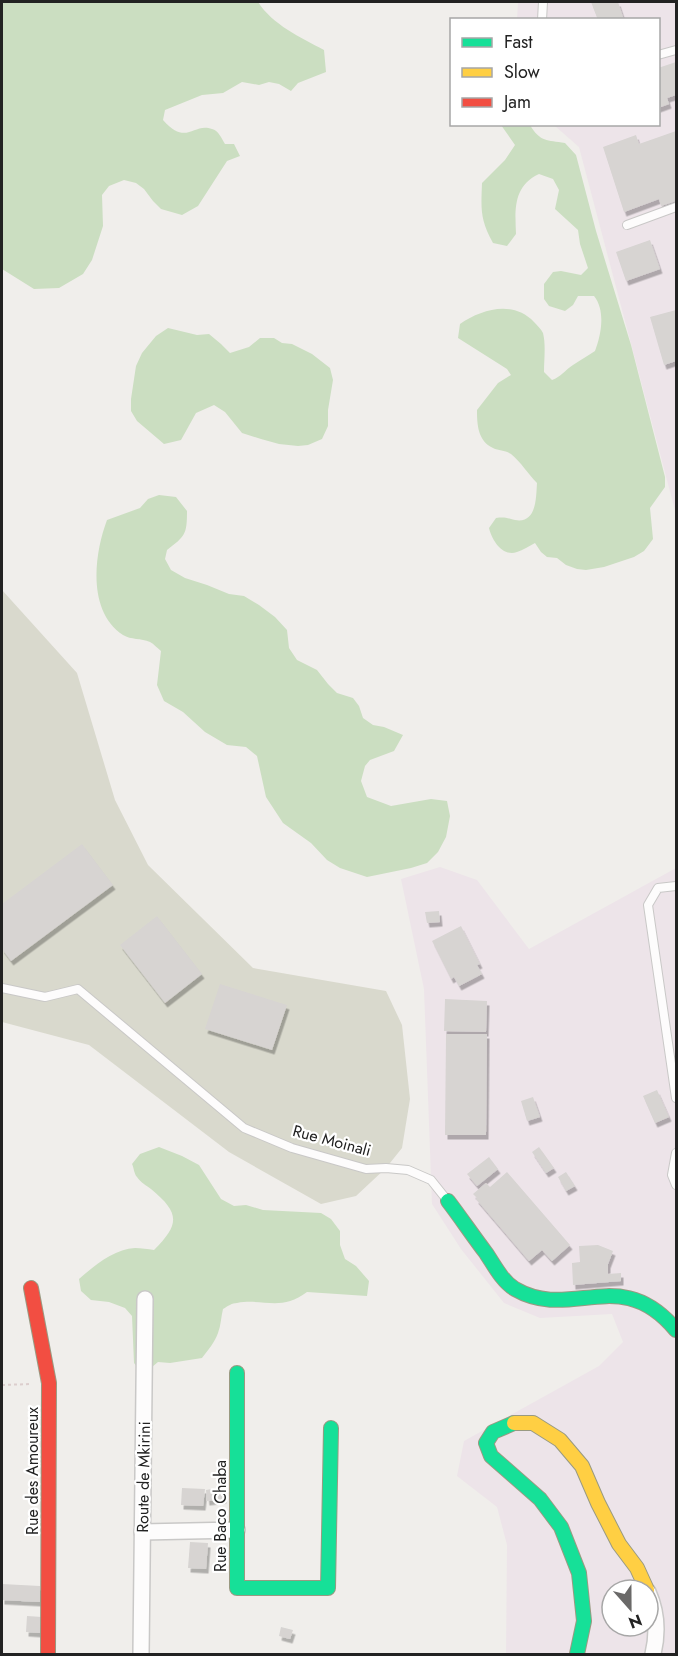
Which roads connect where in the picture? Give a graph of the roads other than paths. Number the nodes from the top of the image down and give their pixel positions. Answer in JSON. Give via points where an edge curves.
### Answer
{"nodes":[{"id":1,"x":543,"y":2,"type":"edge"},
{"id":2,"x":542,"y":18,"type":"edge"},
{"id":3,"x":676,"y":50,"type":"edge"},
{"id":4,"x":660,"y":55,"type":"edge"},
{"id":5,"x":676,"y":207,"type":"edge"},
{"id":6,"x":627,"y":225,"type":"dead end"},
{"id":7,"x":676,"y":886,"type":"edge"},
{"id":8,"x":2,"y":988,"type":"edge"},
{"id":9,"x":676,"y":1098,"type":"edge"},
{"id":10,"x":676,"y":1153,"type":"edge"},
{"id":11,"x":676,"y":1185,"type":"edge"},
{"id":12,"x":448,"y":1202,"type":"joint"},
{"id":13,"x":31,"y":1288,"type":"dead end"},
{"id":14,"x":145,"y":1299,"type":"dead end"},
{"id":15,"x":676,"y":1330,"type":"edge"},
{"id":16,"x":237,"y":1373,"type":"dead end"},
{"id":17,"x":331,"y":1428,"type":"dead end"},
{"id":18,"x":237,"y":1530,"type":"junction"},
{"id":19,"x":142,"y":1532,"type":"junction"},
{"id":20,"x":642,"y":1578,"type":"edge"},
{"id":21,"x":655,"y":1638,"type":"edge"},
{"id":22,"x":48,"y":1654,"type":"edge"},
{"id":23,"x":141,"y":1654,"type":"edge"},
{"id":24,"x":577,"y":1654,"type":"edge"},
{"id":25,"x":653,"y":1654,"type":"edge"}],
"edges":[{"from":1,"to":2,"type":"lane"},
{"from":3,"to":4,"type":"lane"},
{"from":5,"to":6,"type":"lane"},
{"from":7,"to":9,"type":"lane","via":[[658,888],[648,904]]},
{"from":8,"to":12,"type":"lane","name":"Rue Moinali","via":[[45,997],[78,989],[244,1128],[292,1148],[366,1169],[408,1170],[430,1180]]},
{"from":10,"to":11,"type":"lane","via":[[672,1175]]},
{"from":12,"to":15,"type":"street","name":"Rue Moinali","via":[[513,1288],[533,1297],[562,1300],[629,1297],[666,1318]]},
{"from":13,"to":22,"type":"street","name":"Rue des Amoureux","via":[[49,1383]]},
{"from":14,"to":19,"type":"street","name":"Route de Mkirini"},
{"from":16,"to":18,"type":"street","name":"Rue Baco Chaba"},
{"from":17,"to":18,"type":"street","name":"Rue Baco Chaba","via":[[328,1588],[237,1588]]},
{"from":18,"to":19,"type":"street"},
{"from":19,"to":23,"type":"street","name":"Route de Mkirini"},
{"from":20,"to":24,"type":"street","via":[[619,1544],[582,1466],[560,1440],[533,1423],[515,1422],[493,1432],[486,1443],[490,1456],[540,1499],[561,1527],[579,1573],[584,1621]]},
{"from":21,"to":25,"type":"street"}]}
